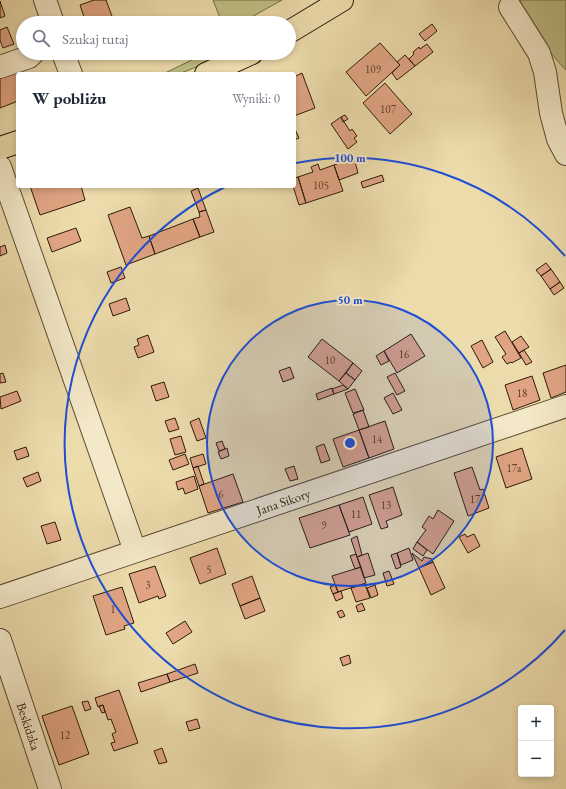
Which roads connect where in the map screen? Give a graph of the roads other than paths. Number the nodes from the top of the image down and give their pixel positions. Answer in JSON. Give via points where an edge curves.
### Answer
{"nodes":[{"id":1,"x":45,"y":0,"type":"edge"},
{"id":2,"x":342,"y":0,"type":"edge"},
{"id":3,"x":510,"y":7,"type":"dead end"},
{"id":4,"x":51,"y":16,"type":"edge"},
{"id":5,"x":296,"y":28,"type":"edge"},
{"id":6,"x":19,"y":60,"type":"edge"},
{"id":7,"x":66,"y":60,"type":"edge"},
{"id":8,"x":237,"y":60,"type":"edge"},
{"id":9,"x":0,"y":66,"type":"edge"},
{"id":10,"x":70,"y":72,"type":"edge"},
{"id":11,"x":210,"y":72,"type":"edge"},
{"id":12,"x":16,"y":143,"type":"edge"},
{"id":13,"x":0,"y":148,"type":"edge"},
{"id":14,"x":566,"y":154,"type":"edge"},
{"id":15,"x":0,"y":167,"type":"edge"},
{"id":16,"x":566,"y":406,"type":"edge"},
{"id":17,"x":135,"y":551,"type":"junction"},
{"id":18,"x":0,"y":597,"type":"edge"},
{"id":19,"x":0,"y":640,"type":"edge"},
{"id":20,"x":50,"y":789,"type":"edge"}],
"edges":[{"from":1,"to":4,"type":"street"},
{"from":2,"to":5,"type":"main road"},
{"from":3,"to":14,"type":"street","via":[[538,53],[545,72],[558,139]]},
{"from":6,"to":9,"type":"street"},
{"from":7,"to":10,"type":"street"},
{"from":8,"to":11,"type":"main road"},
{"from":12,"to":13,"type":"main road"},
{"from":15,"to":17,"type":"street"},
{"from":16,"to":17,"type":"street","name":"Jana Sikory"},
{"from":17,"to":18,"type":"street","name":"Jana Sikory"},
{"from":19,"to":20,"type":"street","name":"Beskidzka"}]}
